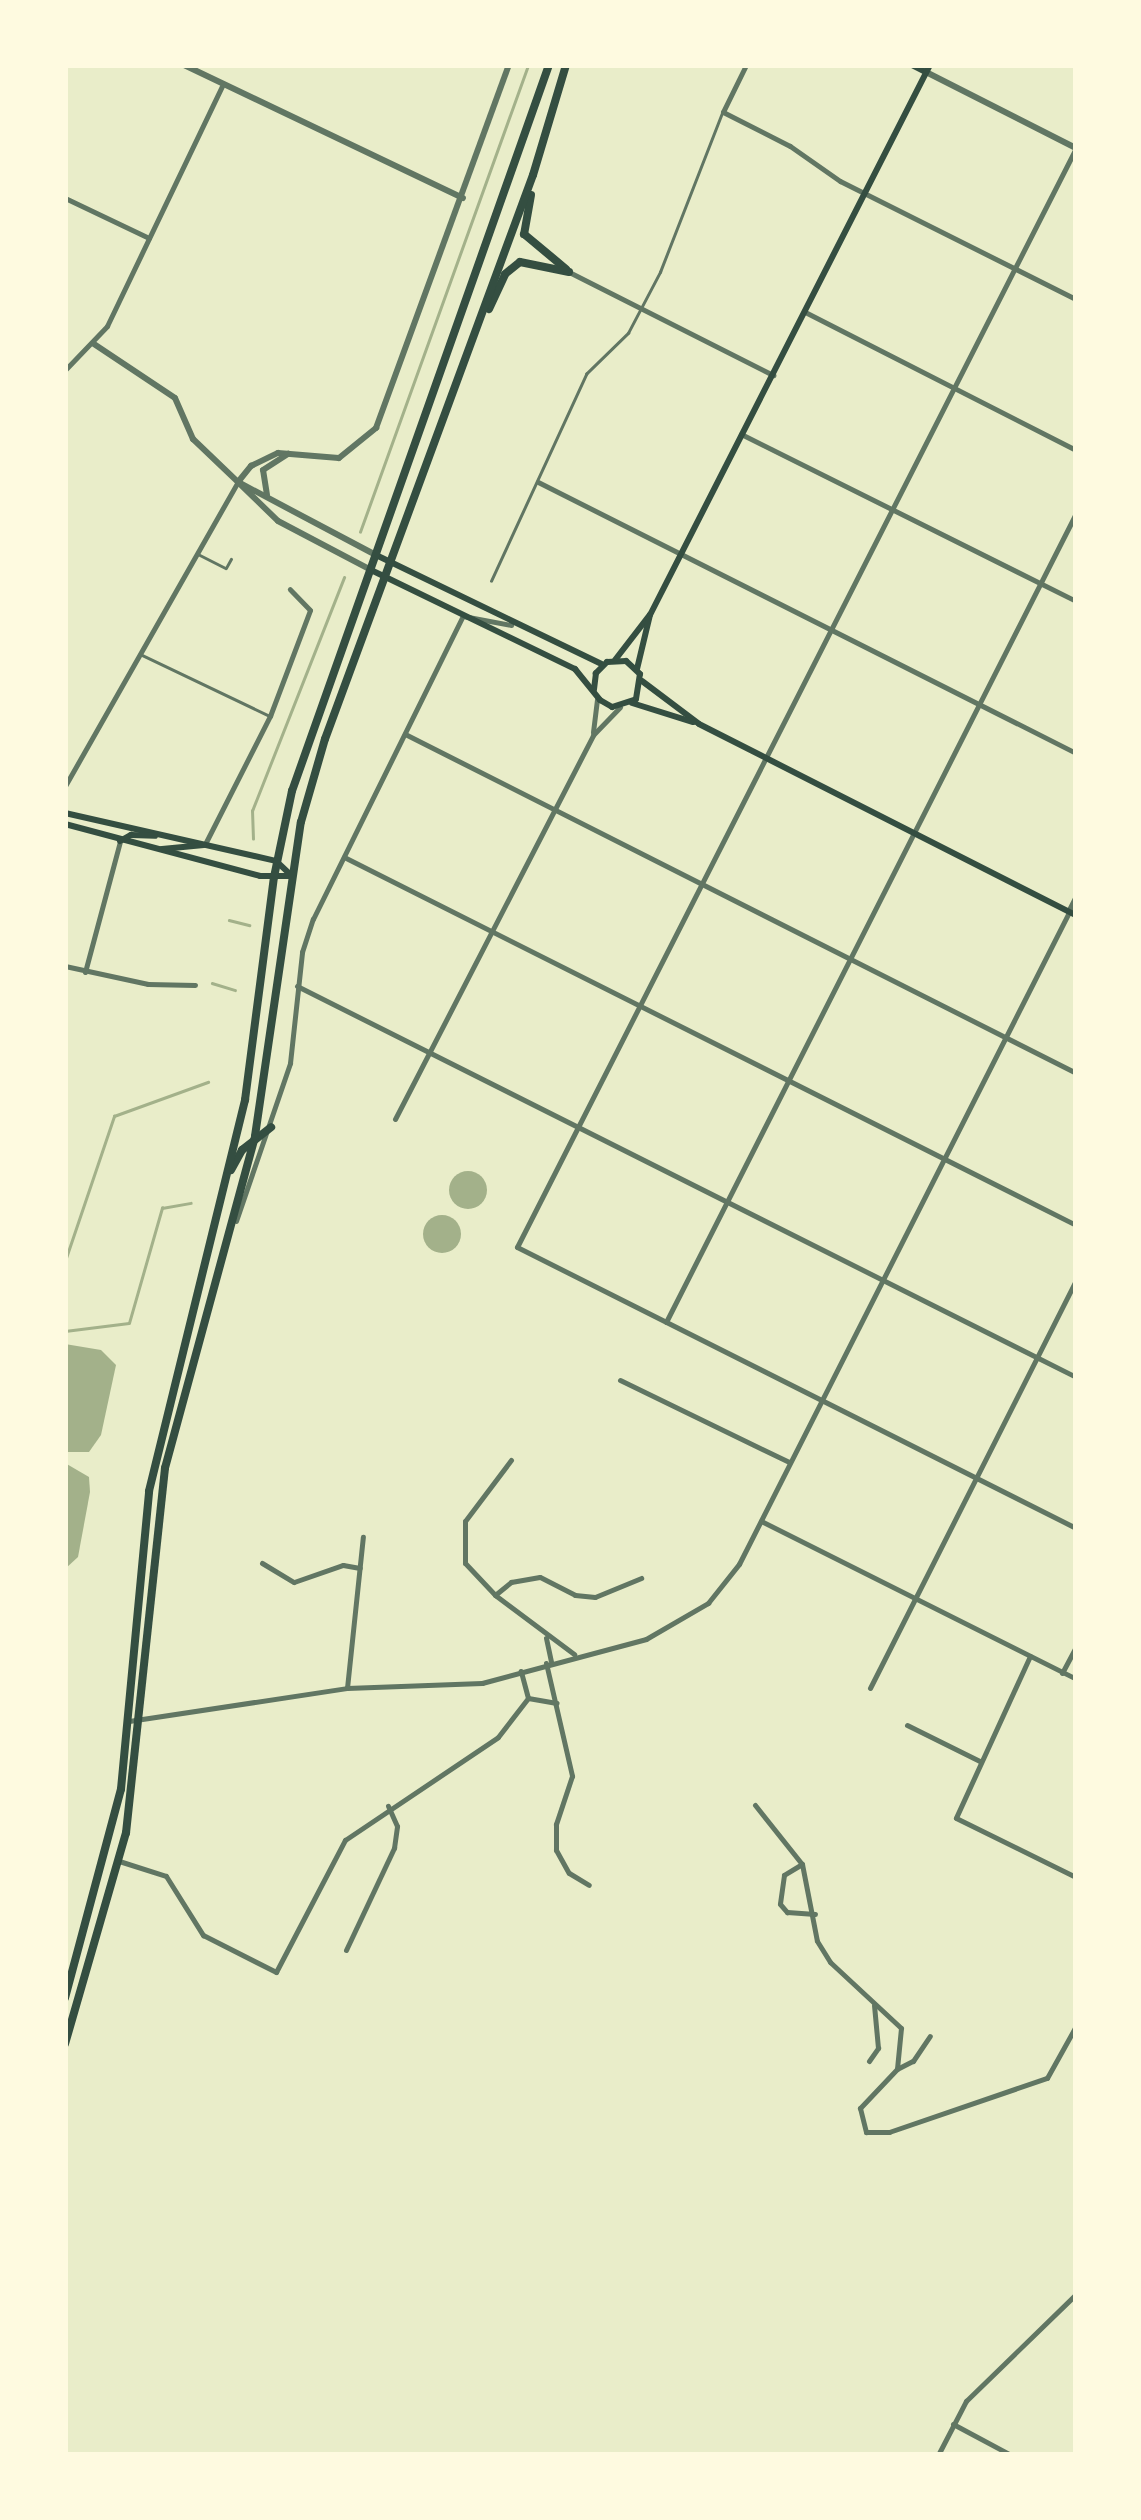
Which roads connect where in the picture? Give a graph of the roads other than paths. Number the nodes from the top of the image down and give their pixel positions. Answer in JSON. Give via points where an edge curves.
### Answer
{"nodes":[{"id":1,"x":184,"y":65,"type":"edge"},
{"id":2,"x":508,"y":65,"type":"edge"},
{"id":3,"x":549,"y":65,"type":"edge"},
{"id":4,"x":566,"y":65,"type":"edge"},
{"id":5,"x":746,"y":65,"type":"edge"},
{"id":6,"x":912,"y":65,"type":"edge"},
{"id":7,"x":928,"y":68,"type":"edge"},
{"id":8,"x":224,"y":84,"type":"junction"},
{"id":9,"x":723,"y":112,"type":"junction"},
{"id":10,"x":1076,"y":148,"type":"edge"},
{"id":11,"x":533,"y":175,"type":"junction"},
{"id":12,"x":866,"y":193,"type":"junction"},
{"id":13,"x":65,"y":198,"type":"edge"},
{"id":14,"x":463,"y":198,"type":"junction"},
{"id":15,"x":148,"y":238,"type":"junction"},
{"id":16,"x":1014,"y":268,"type":"junction"},
{"id":17,"x":569,"y":272,"type":"junction"},
{"id":18,"x":1076,"y":299,"type":"edge"},
{"id":19,"x":642,"y":310,"type":"junction"},
{"id":20,"x":804,"y":312,"type":"junction"},
{"id":21,"x":94,"y":344,"type":"junction"},
{"id":22,"x":463,"y":368,"type":"junction"},
{"id":23,"x":65,"y":370,"type":"edge"},
{"id":24,"x":773,"y":375,"type":"junction"},
{"id":25,"x":953,"y":389,"type":"junction"},
{"id":26,"x":741,"y":434,"type":"junction"},
{"id":27,"x":1076,"y":450,"type":"edge"},
{"id":28,"x":289,"y":454,"type":"junction"},
{"id":29,"x":238,"y":482,"type":"junction"},
{"id":30,"x":538,"y":482,"type":"junction"},
{"id":31,"x":276,"y":506,"type":"junction"},
{"id":32,"x":892,"y":508,"type":"junction"},
{"id":33,"x":1076,"y":512,"type":"edge"},
{"id":34,"x":680,"y":553,"type":"junction"},
{"id":35,"x":197,"y":554,"type":"junction"},
{"id":36,"x":376,"y":554,"type":"junction"},
{"id":37,"x":230,"y":559,"type":"dead end"},
{"id":38,"x":390,"y":562,"type":"junction"},
{"id":39,"x":370,"y":570,"type":"junction"},
{"id":40,"x":385,"y":578,"type":"junction"},
{"id":41,"x":490,"y":581,"type":"dead end"},
{"id":42,"x":1040,"y":583,"type":"junction"},
{"id":43,"x":290,"y":589,"type":"dead end"},
{"id":44,"x":1076,"y":601,"type":"edge"},
{"id":45,"x":650,"y":614,"type":"junction"},
{"id":46,"x":463,"y":616,"type":"junction"},
{"id":47,"x":511,"y":624,"type":"junction"},
{"id":48,"x":830,"y":630,"type":"junction"},
{"id":49,"x":141,"y":654,"type":"junction"},
{"id":50,"x":614,"y":660,"type":"junction"},
{"id":51,"x":602,"y":664,"type":"junction"},
{"id":52,"x":637,"y":669,"type":"junction"},
{"id":53,"x":642,"y":681,"type":"junction"},
{"id":54,"x":596,"y":693,"type":"junction"},
{"id":55,"x":632,"y":703,"type":"junction"},
{"id":56,"x":978,"y":704,"type":"junction"},
{"id":57,"x":620,"y":707,"type":"junction"},
{"id":58,"x":270,"y":716,"type":"junction"},
{"id":59,"x":700,"y":724,"type":"junction"},
{"id":60,"x":405,"y":734,"type":"junction"},
{"id":61,"x":592,"y":735,"type":"junction"},
{"id":62,"x":1076,"y":753,"type":"edge"},
{"id":63,"x":765,"y":758,"type":"junction"},
{"id":64,"x":65,"y":786,"type":"edge"},
{"id":65,"x":553,"y":809,"type":"junction"},
{"id":66,"x":65,"y":813,"type":"edge"},
{"id":67,"x":65,"y":824,"type":"edge"},
{"id":68,"x":165,"y":835,"type":"junction"},
{"id":69,"x":912,"y":835,"type":"junction"},
{"id":70,"x":120,"y":842,"type":"junction"},
{"id":71,"x":205,"y":845,"type":"junction"},
{"id":72,"x":154,"y":849,"type":"junction"},
{"id":73,"x":344,"y":857,"type":"junction"},
{"id":74,"x":276,"y":861,"type":"junction"},
{"id":75,"x":291,"y":876,"type":"junction"},
{"id":76,"x":274,"y":878,"type":"junction"},
{"id":77,"x":701,"y":884,"type":"junction"},
{"id":78,"x":1076,"y":898,"type":"edge"},
{"id":79,"x":1073,"y":913,"type":"edge"},
{"id":80,"x":491,"y":931,"type":"junction"},
{"id":81,"x":850,"y":958,"type":"junction"},
{"id":82,"x":65,"y":966,"type":"edge"},
{"id":83,"x":84,"y":972,"type":"junction"},
{"id":84,"x":195,"y":985,"type":"dead end"},
{"id":85,"x":298,"y":986,"type":"junction"},
{"id":86,"x":640,"y":1006,"type":"junction"},
{"id":87,"x":1006,"y":1037,"type":"junction"},
{"id":88,"x":430,"y":1052,"type":"junction"},
{"id":89,"x":1076,"y":1073,"type":"edge"},
{"id":90,"x":788,"y":1080,"type":"junction"},
{"id":91,"x":395,"y":1118,"type":"dead end"},
{"id":92,"x":271,"y":1127,"type":"junction"},
{"id":93,"x":578,"y":1127,"type":"junction"},
{"id":94,"x":255,"y":1136,"type":"junction"},
{"id":95,"x":944,"y":1158,"type":"junction"},
{"id":96,"x":220,"y":1193,"type":"junction"},
{"id":97,"x":726,"y":1201,"type":"junction"},
{"id":98,"x":1076,"y":1225,"type":"edge"},
{"id":99,"x":226,"y":1240,"type":"junction"},
{"id":100,"x":882,"y":1280,"type":"junction"},
{"id":101,"x":1076,"y":1282,"type":"edge"},
{"id":102,"x":666,"y":1322,"type":"junction"},
{"id":103,"x":1037,"y":1358,"type":"junction"},
{"id":104,"x":1076,"y":1377,"type":"edge"},
{"id":105,"x":620,"y":1380,"type":"dead end"},
{"id":106,"x":821,"y":1400,"type":"junction"},
{"id":107,"x":511,"y":1460,"type":"dead end"},
{"id":108,"x":789,"y":1462,"type":"junction"},
{"id":109,"x":976,"y":1478,"type":"junction"},
{"id":110,"x":761,"y":1521,"type":"junction"},
{"id":111,"x":1076,"y":1528,"type":"edge"},
{"id":112,"x":363,"y":1537,"type":"dead end"},
{"id":113,"x":262,"y":1563,"type":"dead end"},
{"id":114,"x":360,"y":1568,"type":"junction"},
{"id":115,"x":641,"y":1578,"type":"dead end"},
{"id":116,"x":496,"y":1595,"type":"junction"},
{"id":117,"x":915,"y":1598,"type":"junction"},
{"id":118,"x":545,"y":1635,"type":"junction"},
{"id":119,"x":1076,"y":1646,"type":"edge"},
{"id":120,"x":574,"y":1654,"type":"junction"},
{"id":121,"x":1030,"y":1656,"type":"junction"},
{"id":122,"x":548,"y":1662,"type":"junction"},
{"id":123,"x":521,"y":1671,"type":"junction"},
{"id":124,"x":1062,"y":1673,"type":"junction"},
{"id":125,"x":1076,"y":1680,"type":"edge"},
{"id":126,"x":347,"y":1688,"type":"junction"},
{"id":127,"x":870,"y":1688,"type":"dead end"},
{"id":128,"x":528,"y":1698,"type":"junction"},
{"id":129,"x":557,"y":1703,"type":"junction"},
{"id":130,"x":142,"y":1718,"type":"junction"},
{"id":131,"x":129,"y":1720,"type":"junction"},
{"id":132,"x":907,"y":1725,"type":"dead end"},
{"id":133,"x":980,"y":1761,"type":"junction"},
{"id":134,"x":755,"y":1805,"type":"dead end"},
{"id":135,"x":388,"y":1806,"type":"junction"},
{"id":136,"x":119,"y":1861,"type":"junction"},
{"id":137,"x":802,"y":1864,"type":"junction"},
{"id":138,"x":1076,"y":1877,"type":"edge"},
{"id":139,"x":589,"y":1886,"type":"dead end"},
{"id":140,"x":814,"y":1914,"type":"junction"},
{"id":141,"x":346,"y":1950,"type":"dead end"},
{"id":142,"x":65,"y":1998,"type":"edge"},
{"id":143,"x":874,"y":2002,"type":"junction"},
{"id":144,"x":67,"y":2026,"type":"edge"},
{"id":145,"x":1076,"y":2026,"type":"edge"},
{"id":146,"x":930,"y":2036,"type":"dead end"},
{"id":147,"x":65,"y":2044,"type":"edge"},
{"id":148,"x":869,"y":2061,"type":"dead end"},
{"id":149,"x":897,"y":2069,"type":"junction"},
{"id":150,"x":1076,"y":2294,"type":"edge"},
{"id":151,"x":953,"y":2424,"type":"junction"},
{"id":152,"x":938,"y":2455,"type":"edge"},
{"id":153,"x":1011,"y":2455,"type":"edge"}],
"edges":[{"from":1,"to":8,"type":"street"},
{"from":2,"to":14,"type":"street"},
{"from":3,"to":36,"type":"highway"},
{"from":4,"to":11,"type":"highway"},
{"from":5,"to":9,"type":"street"},
{"from":6,"to":7,"type":"main road"},
{"from":7,"to":10,"type":"street"},
{"from":7,"to":12,"type":"main road"},
{"from":8,"to":14,"type":"street"},
{"from":8,"to":15,"type":"street"},
{"from":9,"to":12,"type":"street"},
{"from":9,"to":19,"type":"lane"},
{"from":10,"to":16,"type":"street"},
{"from":11,"to":17,"type":"highway","via":[[524,234]]},
{"from":11,"to":22,"type":"highway"},
{"from":12,"to":16,"type":"street"},
{"from":12,"to":20,"type":"main road"},
{"from":13,"to":15,"type":"street"},
{"from":14,"to":28,"type":"street","via":[[376,428],[339,458]]},
{"from":15,"to":21,"type":"street"},
{"from":16,"to":18,"type":"street"},
{"from":16,"to":25,"type":"street"},
{"from":17,"to":19,"type":"street"},
{"from":17,"to":22,"type":"highway","via":[[526,259],[513,265]]},
{"from":19,"to":24,"type":"street"},
{"from":19,"to":30,"type":"lane","via":[[586,374]]},
{"from":20,"to":24,"type":"main road"},
{"from":20,"to":25,"type":"street"},
{"from":21,"to":23,"type":"street"},
{"from":21,"to":29,"type":"street","via":[[174,398],[193,439]]},
{"from":22,"to":38,"type":"highway"},
{"from":24,"to":26,"type":"main road"},
{"from":25,"to":27,"type":"street"},
{"from":25,"to":32,"type":"street"},
{"from":26,"to":32,"type":"street"},
{"from":26,"to":34,"type":"main road"},
{"from":28,"to":29,"type":"street","via":[[264,457]]},
{"from":28,"to":31,"type":"street","via":[[260,477]]},
{"from":29,"to":31,"type":"street"},
{"from":29,"to":35,"type":"street"},
{"from":29,"to":39,"type":"street","via":[[278,521]]},
{"from":30,"to":34,"type":"street"},
{"from":30,"to":41,"type":"lane"},
{"from":31,"to":36,"type":"street"},
{"from":32,"to":42,"type":"street"},
{"from":32,"to":48,"type":"street"},
{"from":33,"to":42,"type":"street"},
{"from":34,"to":45,"type":"main road"},
{"from":34,"to":48,"type":"street"},
{"from":35,"to":37,"type":"lane","via":[[226,568]]},
{"from":35,"to":49,"type":"street"},
{"from":36,"to":38,"type":"main road"},
{"from":36,"to":39,"type":"highway"},
{"from":38,"to":40,"type":"highway"},
{"from":38,"to":47,"type":"main road"},
{"from":39,"to":40,"type":"main road"},
{"from":39,"to":74,"type":"highway","via":[[302,758]]},
{"from":40,"to":46,"type":"main road"},
{"from":40,"to":75,"type":"highway","via":[[315,770]]},
{"from":42,"to":44,"type":"street"},
{"from":42,"to":56,"type":"street"},
{"from":43,"to":58,"type":"street","via":[[310,610]]},
{"from":45,"to":50,"type":"main road"},
{"from":45,"to":52,"type":"main road"},
{"from":46,"to":47,"type":"street"},
{"from":46,"to":54,"type":"main road","via":[[575,668]]},
{"from":46,"to":60,"type":"street"},
{"from":47,"to":51,"type":"main road"},
{"from":48,"to":56,"type":"street"},
{"from":48,"to":63,"type":"street"},
{"from":49,"to":58,"type":"lane"},
{"from":49,"to":64,"type":"street"},
{"from":50,"to":51,"type":"main road"},
{"from":50,"to":52,"type":"main road"},
{"from":51,"to":54,"type":"main road"},
{"from":52,"to":53,"type":"main road"},
{"from":53,"to":55,"type":"main road"},
{"from":53,"to":59,"type":"main road"},
{"from":54,"to":57,"type":"main road"},
{"from":54,"to":61,"type":"street"},
{"from":55,"to":57,"type":"main road"},
{"from":55,"to":59,"type":"main road"},
{"from":56,"to":62,"type":"street"},
{"from":56,"to":69,"type":"street"},
{"from":57,"to":61,"type":"street"},
{"from":58,"to":71,"type":"street"},
{"from":59,"to":63,"type":"main road"},
{"from":60,"to":65,"type":"street"},
{"from":60,"to":73,"type":"street"},
{"from":61,"to":65,"type":"street"},
{"from":63,"to":69,"type":"main road"},
{"from":63,"to":77,"type":"street"},
{"from":65,"to":77,"type":"street"},
{"from":65,"to":80,"type":"street"},
{"from":66,"to":68,"type":"main road"},
{"from":67,"to":70,"type":"main road"},
{"from":68,"to":70,"type":"main road","via":[[131,834]]},
{"from":68,"to":71,"type":"main road"},
{"from":69,"to":79,"type":"main road"},
{"from":69,"to":81,"type":"street"},
{"from":70,"to":72,"type":"main road"},
{"from":70,"to":83,"type":"street"},
{"from":71,"to":72,"type":"main road"},
{"from":71,"to":74,"type":"main road"},
{"from":72,"to":76,"type":"main road"},
{"from":73,"to":80,"type":"street"},
{"from":73,"to":85,"type":"street","via":[[314,919]]},
{"from":74,"to":75,"type":"main road"},
{"from":74,"to":76,"type":"highway"},
{"from":75,"to":76,"type":"main road"},
{"from":75,"to":94,"type":"highway"},
{"from":76,"to":96,"type":"highway","via":[[251,1062]]},
{"from":77,"to":81,"type":"street"},
{"from":77,"to":86,"type":"street"},
{"from":78,"to":79,"type":"street"},
{"from":79,"to":87,"type":"street"},
{"from":80,"to":86,"type":"street"},
{"from":80,"to":88,"type":"street"},
{"from":81,"to":87,"type":"street"},
{"from":81,"to":90,"type":"street"},
{"from":82,"to":83,"type":"street"},
{"from":83,"to":84,"type":"street"},
{"from":85,"to":88,"type":"street"},
{"from":85,"to":92,"type":"street","via":[[290,1063]]},
{"from":86,"to":90,"type":"street"},
{"from":86,"to":93,"type":"street"},
{"from":87,"to":89,"type":"street"},
{"from":87,"to":95,"type":"street"},
{"from":88,"to":91,"type":"street"},
{"from":88,"to":93,"type":"street"},
{"from":90,"to":95,"type":"street"},
{"from":90,"to":97,"type":"street"},
{"from":92,"to":94,"type":"highway"},
{"from":92,"to":99,"type":"street"},
{"from":93,"to":97,"type":"street"},
{"from":93,"to":102,"type":"street","via":[[517,1247]]},
{"from":94,"to":96,"type":"highway"},
{"from":94,"to":99,"type":"highway"},
{"from":95,"to":98,"type":"street"},
{"from":95,"to":100,"type":"street"},
{"from":96,"to":131,"type":"highway","via":[[143,1522]]},
{"from":97,"to":100,"type":"street"},
{"from":97,"to":102,"type":"street"},
{"from":99,"to":130,"type":"highway","via":[[164,1468]]},
{"from":100,"to":103,"type":"street"},
{"from":100,"to":106,"type":"street"},
{"from":101,"to":103,"type":"street"},
{"from":102,"to":106,"type":"street"},
{"from":103,"to":104,"type":"street"},
{"from":103,"to":109,"type":"street"},
{"from":105,"to":108,"type":"street"},
{"from":106,"to":108,"type":"street"},
{"from":106,"to":109,"type":"street"},
{"from":107,"to":116,"type":"street","via":[[465,1521],[461,1537],[466,1563]]},
{"from":108,"to":110,"type":"street"},
{"from":109,"to":111,"type":"street"},
{"from":109,"to":117,"type":"street"},
{"from":110,"to":117,"type":"street"},
{"from":110,"to":120,"type":"street","via":[[731,1578],[708,1602],[646,1639]]},
{"from":112,"to":114,"type":"street"},
{"from":113,"to":114,"type":"street","via":[[294,1582],[343,1565]]},
{"from":114,"to":126,"type":"street"},
{"from":115,"to":116,"type":"street","via":[[595,1597],[540,1577],[510,1582]]},
{"from":116,"to":118,"type":"street"},
{"from":117,"to":121,"type":"street"},
{"from":117,"to":127,"type":"street"},
{"from":118,"to":120,"type":"street"},
{"from":118,"to":122,"type":"street"},
{"from":119,"to":124,"type":"street"},
{"from":120,"to":122,"type":"street"},
{"from":121,"to":124,"type":"street"},
{"from":121,"to":133,"type":"street"},
{"from":122,"to":123,"type":"street"},
{"from":122,"to":129,"type":"street"},
{"from":123,"to":126,"type":"street","via":[[448,1688]]},
{"from":123,"to":128,"type":"street"},
{"from":124,"to":125,"type":"street"},
{"from":126,"to":130,"type":"street"},
{"from":128,"to":129,"type":"street"},
{"from":128,"to":135,"type":"street","via":[[474,1757]]},
{"from":129,"to":139,"type":"street","via":[[572,1776],[556,1824],[556,1850],[569,1873]]},
{"from":130,"to":131,"type":"street"},
{"from":130,"to":136,"type":"highway"},
{"from":131,"to":142,"type":"highway","via":[[107,1856]]},
{"from":132,"to":133,"type":"street"},
{"from":133,"to":138,"type":"street","via":[[957,1811],[960,1822]]},
{"from":134,"to":137,"type":"street"},
{"from":135,"to":136,"type":"street","via":[[332,1857],[276,1972],[203,1935],[166,1876]]},
{"from":135,"to":141,"type":"street","via":[[397,1826],[394,1848]]},
{"from":136,"to":144,"type":"highway"},
{"from":137,"to":140,"type":"street"},
{"from":137,"to":140,"type":"street","via":[[784,1875],[780,1904],[787,1912]]},
{"from":140,"to":143,"type":"street","via":[[830,1962]]},
{"from":143,"to":148,"type":"street","via":[[879,2030]]},
{"from":143,"to":149,"type":"street","via":[[901,2028]]},
{"from":144,"to":147,"type":"highway"},
{"from":145,"to":149,"type":"street","via":[[1047,2078],[874,2135],[861,2126],[860,2108]]},
{"from":146,"to":149,"type":"street","via":[[913,2062]]},
{"from":150,"to":151,"type":"street","via":[[966,2401]]},
{"from":151,"to":152,"type":"street"},
{"from":151,"to":153,"type":"street"}]}
